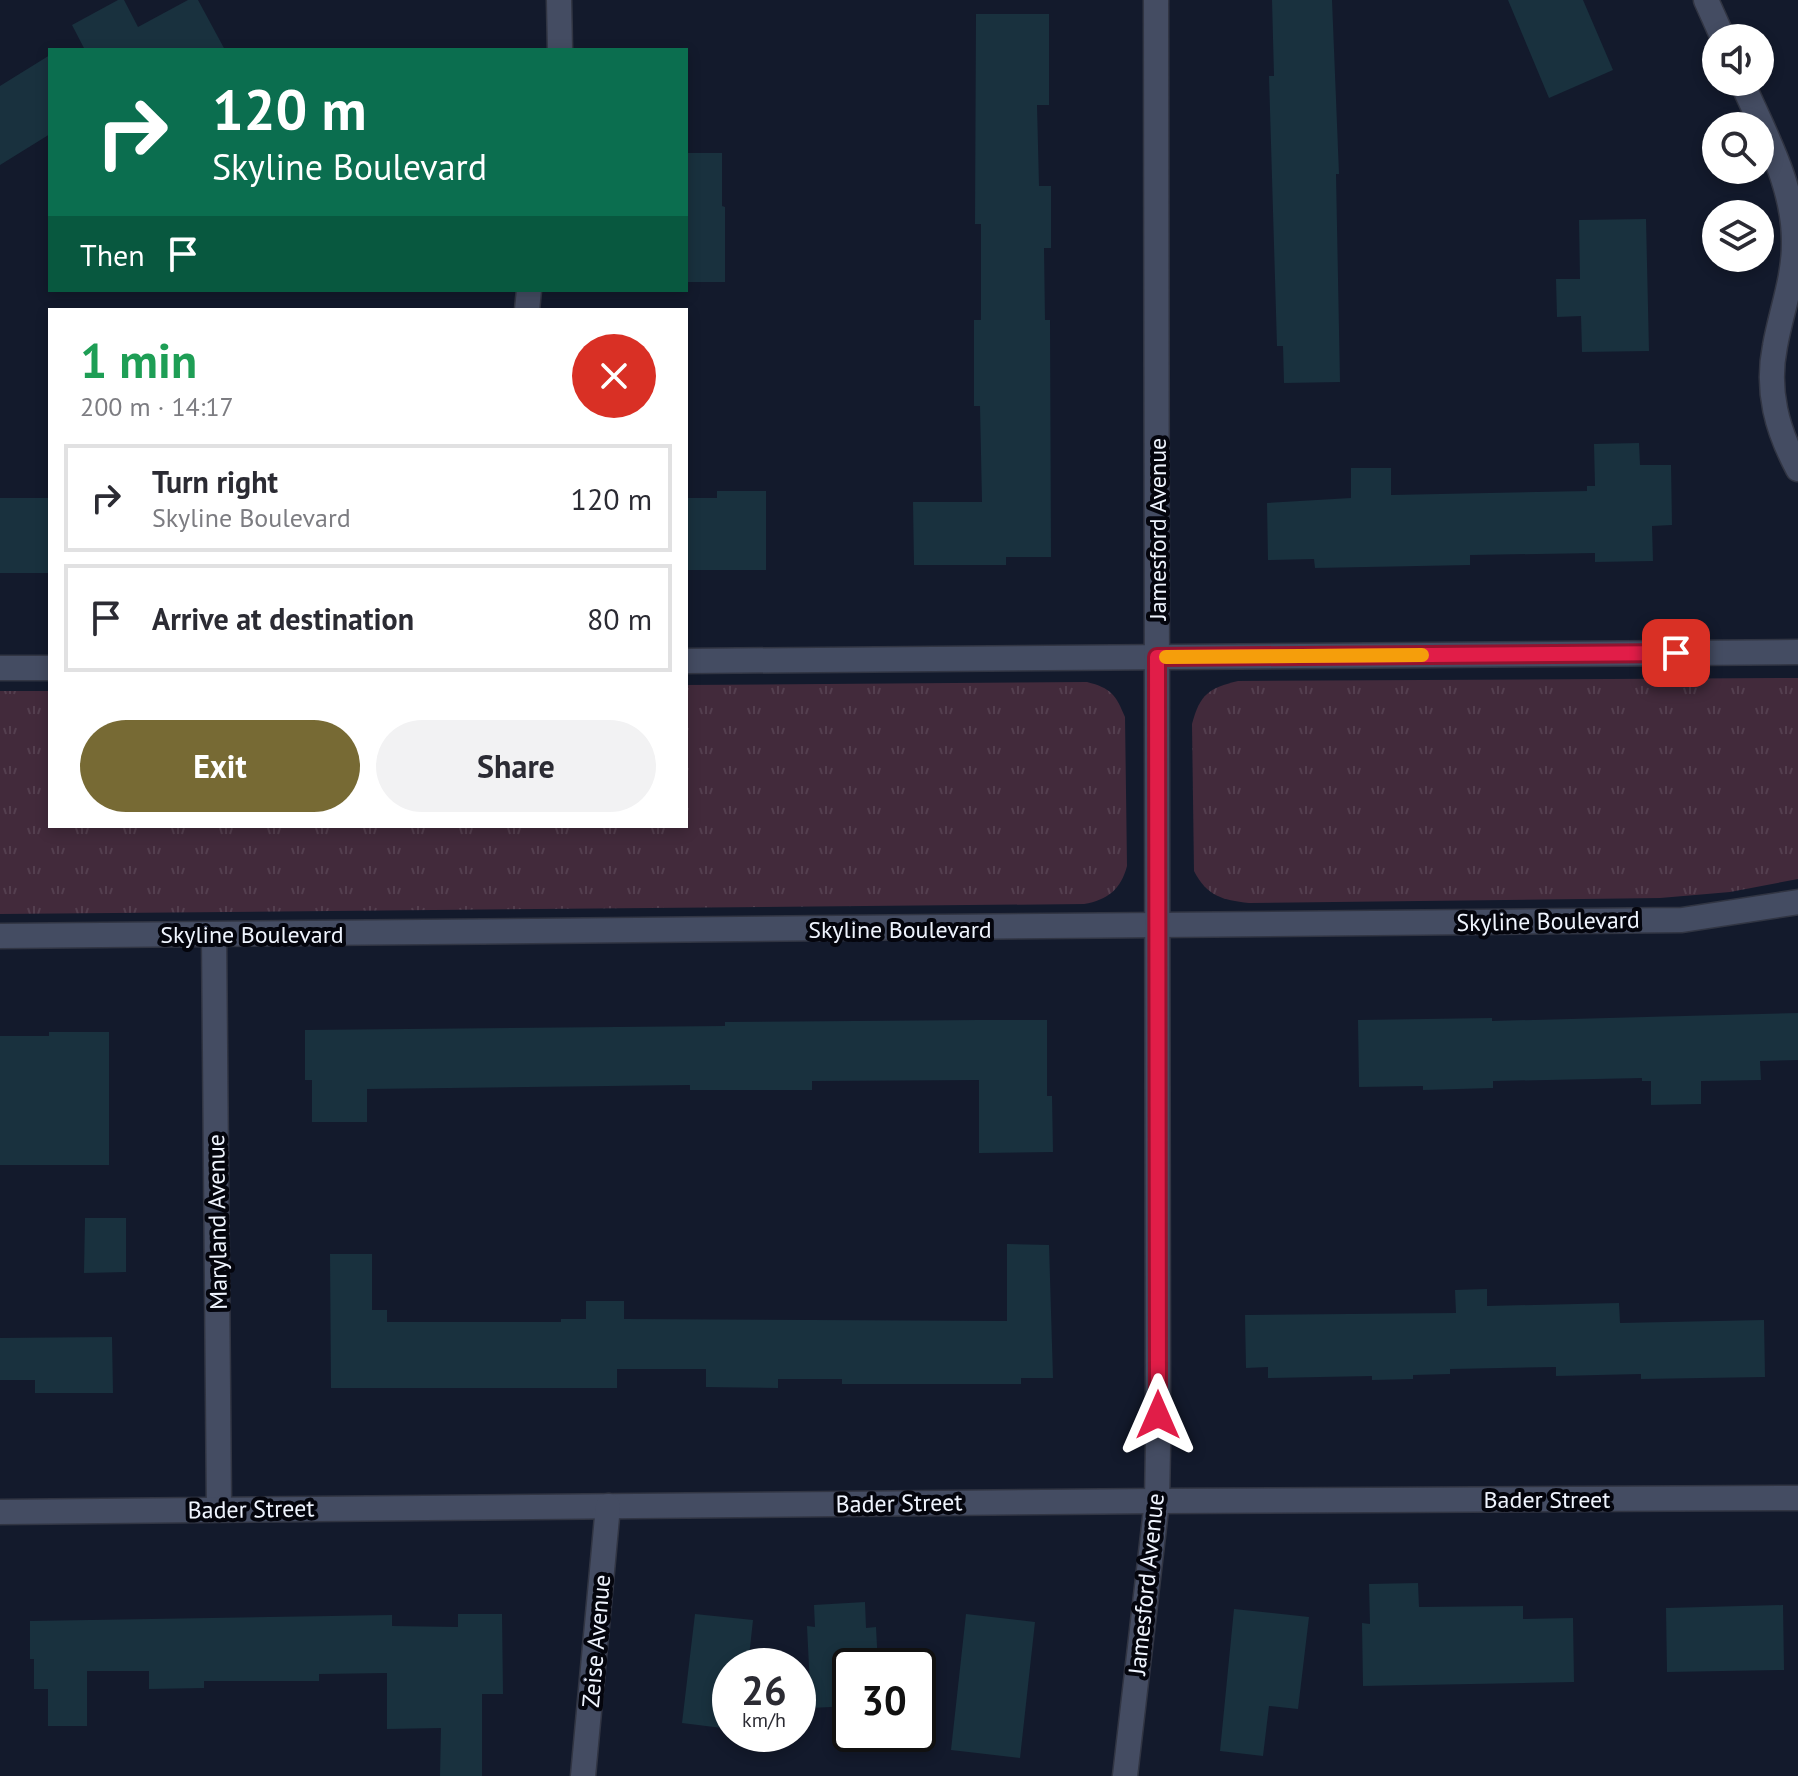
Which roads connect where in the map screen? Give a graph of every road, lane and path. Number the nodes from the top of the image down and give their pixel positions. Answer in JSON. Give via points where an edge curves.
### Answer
{"nodes":[{"id":1,"x":559,"y":0,"type":"edge"},
{"id":2,"x":1156,"y":0,"type":"edge"},
{"id":3,"x":1706,"y":0,"type":"edge"},
{"id":4,"x":1717,"y":24,"type":"edge"},
{"id":5,"x":560,"y":48,"type":"edge"},
{"id":6,"x":1748,"y":96,"type":"edge"},
{"id":7,"x":1798,"y":469,"type":"edge"},
{"id":8,"x":1798,"y":652,"type":"edge"},
{"id":9,"x":1157,"y":657,"type":"junction"},
{"id":10,"x":688,"y":661,"type":"edge"},
{"id":11,"x":0,"y":668,"type":"edge"},
{"id":12,"x":48,"y":668,"type":"edge"},
{"id":13,"x":1798,"y":902,"type":"edge"},
{"id":14,"x":1158,"y":926,"type":"junction"},
{"id":15,"x":214,"y":935,"type":"junction"},
{"id":16,"x":0,"y":936,"type":"edge"},
{"id":17,"x":1798,"y":1498,"type":"edge"},
{"id":18,"x":1157,"y":1501,"type":"junction"},
{"id":19,"x":608,"y":1506,"type":"junction"},
{"id":20,"x":219,"y":1509,"type":"junction"},
{"id":21,"x":0,"y":1512,"type":"edge"},
{"id":22,"x":583,"y":1776,"type":"edge"},
{"id":23,"x":1125,"y":1776,"type":"edge"}],
"edges":[{"from":1,"to":5,"type":"street"},
{"from":2,"to":9,"type":"street","name":"Jamesford Avenue"},
{"from":3,"to":4,"type":"street"},
{"from":6,"to":7,"type":"street","via":[[1790,203],[1792,274],[1771,375],[1774,408]]},
{"from":8,"to":9,"type":"street"},
{"from":9,"to":10,"type":"street"},
{"from":9,"to":14,"type":"street","name":"Jamesford Avenue"},
{"from":11,"to":12,"type":"street"},
{"from":13,"to":14,"type":"street","name":"Skyline Boulevard","via":[[1682,920]]},
{"from":14,"to":15,"type":"street","name":"Skyline Boulevard"},
{"from":14,"to":18,"type":"street","name":"Jamesford Avenue"},
{"from":15,"to":16,"type":"street","name":"Skyline Boulevard"},
{"from":15,"to":20,"type":"street","name":"Maryland Avenue"},
{"from":17,"to":18,"type":"street","name":"Bader Street"},
{"from":18,"to":19,"type":"street","name":"Bader Street"},
{"from":18,"to":23,"type":"street","name":"Jamesford Avenue"},
{"from":19,"to":20,"type":"street","name":"Bader Street"},
{"from":19,"to":22,"type":"street","name":"Zeise Avenue"},
{"from":20,"to":21,"type":"street","name":"Bader Street"}]}
